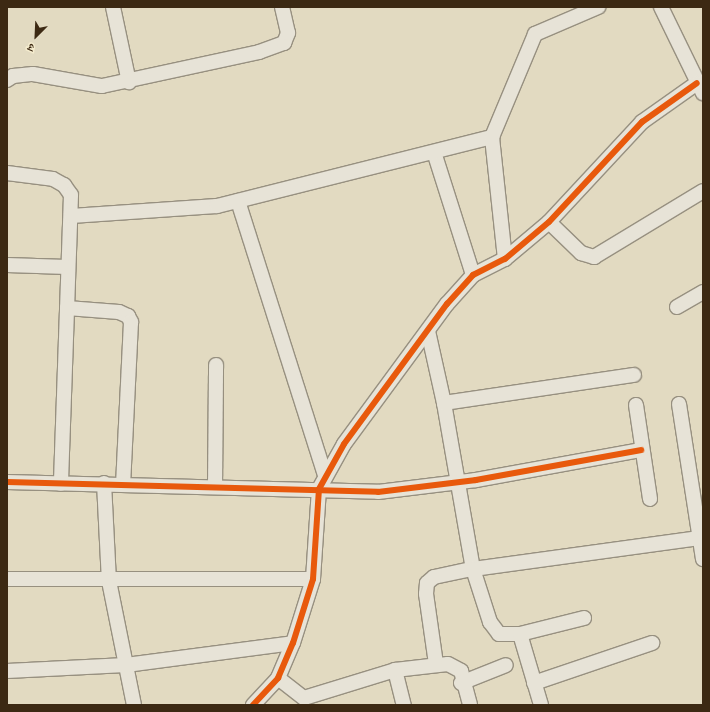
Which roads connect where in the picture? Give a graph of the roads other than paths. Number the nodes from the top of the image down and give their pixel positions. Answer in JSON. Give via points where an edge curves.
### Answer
{"nodes":[{"id":1,"x":113,"y":7,"type":"edge"},
{"id":2,"x":282,"y":7,"type":"edge"},
{"id":3,"x":598,"y":7,"type":"edge"},
{"id":4,"x":661,"y":7,"type":"edge"},
{"id":5,"x":7,"y":80,"type":"edge"},
{"id":6,"x":128,"y":82,"type":"junction"},
{"id":7,"x":700,"y":88,"type":"edge"},
{"id":8,"x":492,"y":137,"type":"junction"},
{"id":9,"x":434,"y":152,"type":"junction"},
{"id":10,"x":7,"y":173,"type":"edge"},
{"id":11,"x":703,"y":191,"type":"edge"},
{"id":12,"x":238,"y":201,"type":"junction"},
{"id":13,"x":71,"y":216,"type":"junction"},
{"id":14,"x":549,"y":222,"type":"junction"},
{"id":15,"x":505,"y":259,"type":"junction"},
{"id":16,"x":7,"y":265,"type":"edge"},
{"id":17,"x":67,"y":267,"type":"junction"},
{"id":18,"x":473,"y":275,"type":"junction"},
{"id":19,"x":703,"y":292,"type":"edge"},
{"id":20,"x":677,"y":307,"type":"dead end"},
{"id":21,"x":66,"y":308,"type":"junction"},
{"id":22,"x":428,"y":331,"type":"junction"},
{"id":23,"x":216,"y":365,"type":"dead end"},
{"id":24,"x":634,"y":375,"type":"dead end"},
{"id":25,"x":444,"y":403,"type":"junction"},
{"id":26,"x":679,"y":404,"type":"dead end"},
{"id":27,"x":636,"y":405,"type":"dead end"},
{"id":28,"x":641,"y":450,"type":"junction"},
{"id":29,"x":325,"y":475,"type":"junction"},
{"id":30,"x":7,"y":482,"type":"edge"},
{"id":31,"x":104,"y":483,"type":"junction"},
{"id":32,"x":457,"y":483,"type":"junction"},
{"id":33,"x":61,"y":484,"type":"junction"},
{"id":34,"x":123,"y":484,"type":"junction"},
{"id":35,"x":215,"y":487,"type":"junction"},
{"id":36,"x":319,"y":489,"type":"junction"},
{"id":37,"x":650,"y":499,"type":"dead end"},
{"id":38,"x":698,"y":538,"type":"junction"},
{"id":39,"x":703,"y":559,"type":"edge"},
{"id":40,"x":473,"y":569,"type":"junction"},
{"id":41,"x":7,"y":579,"type":"edge"},
{"id":42,"x":313,"y":579,"type":"junction"},
{"id":43,"x":109,"y":580,"type":"junction"},
{"id":44,"x":584,"y":618,"type":"dead end"},
{"id":45,"x":520,"y":634,"type":"junction"},
{"id":46,"x":293,"y":643,"type":"junction"},
{"id":47,"x":652,"y":643,"type":"dead end"},
{"id":48,"x":436,"y":664,"type":"junction"},
{"id":49,"x":126,"y":665,"type":"junction"},
{"id":50,"x":506,"y":665,"type":"dead end"},
{"id":51,"x":395,"y":670,"type":"junction"},
{"id":52,"x":7,"y":671,"type":"edge"},
{"id":53,"x":278,"y":678,"type":"junction"},
{"id":54,"x":463,"y":683,"type":"junction"},
{"id":55,"x":534,"y":683,"type":"junction"},
{"id":56,"x":306,"y":701,"type":"edge"},
{"id":57,"x":134,"y":705,"type":"edge"},
{"id":58,"x":253,"y":705,"type":"edge"},
{"id":59,"x":404,"y":705,"type":"edge"},
{"id":60,"x":470,"y":705,"type":"edge"},
{"id":61,"x":542,"y":705,"type":"edge"}],
"edges":[{"from":1,"to":6,"type":"street"},
{"from":2,"to":6,"type":"street","via":[[288,34],[284,43],[259,52]]},
{"from":3,"to":8,"type":"street","via":[[536,34]]},
{"from":4,"to":7,"type":"street"},
{"from":5,"to":6,"type":"street","via":[[13,76],[33,74],[84,86]]},
{"from":7,"to":14,"type":"street","via":[[642,122]]},
{"from":8,"to":9,"type":"street"},
{"from":8,"to":15,"type":"street"},
{"from":9,"to":12,"type":"street"},
{"from":9,"to":18,"type":"street"},
{"from":10,"to":13,"type":"street","via":[[39,175],[64,184],[72,195]]},
{"from":11,"to":14,"type":"street","via":[[594,257],[581,253]]},
{"from":12,"to":13,"type":"street","via":[[217,206]]},
{"from":12,"to":29,"type":"street"},
{"from":13,"to":17,"type":"street"},
{"from":14,"to":15,"type":"street"},
{"from":15,"to":18,"type":"street"},
{"from":16,"to":17,"type":"street"},
{"from":17,"to":21,"type":"street"},
{"from":18,"to":22,"type":"street"},
{"from":19,"to":20,"type":"street"},
{"from":21,"to":33,"type":"street"},
{"from":21,"to":34,"type":"street","via":[[119,312],[128,316],[131,322]]},
{"from":22,"to":25,"type":"street"},
{"from":22,"to":29,"type":"street","via":[[344,444]]},
{"from":23,"to":35,"type":"street"},
{"from":24,"to":25,"type":"street"},
{"from":25,"to":32,"type":"street"},
{"from":26,"to":38,"type":"street"},
{"from":27,"to":28,"type":"street"},
{"from":28,"to":32,"type":"street"},
{"from":28,"to":37,"type":"street"},
{"from":29,"to":36,"type":"street"},
{"from":30,"to":33,"type":"street"},
{"from":31,"to":33,"type":"street"},
{"from":31,"to":34,"type":"street"},
{"from":31,"to":43,"type":"street"},
{"from":32,"to":36,"type":"street","via":[[378,492]]},
{"from":32,"to":40,"type":"street"},
{"from":34,"to":35,"type":"street"},
{"from":35,"to":36,"type":"street"},
{"from":36,"to":42,"type":"street"},
{"from":38,"to":39,"type":"street"},
{"from":38,"to":40,"type":"street"},
{"from":40,"to":45,"type":"street","via":[[493,629],[499,634]]},
{"from":40,"to":48,"type":"street","via":[[434,577],[427,583]]},
{"from":41,"to":43,"type":"street"},
{"from":42,"to":43,"type":"street"},
{"from":42,"to":46,"type":"street"},
{"from":43,"to":49,"type":"street"},
{"from":44,"to":45,"type":"street"},
{"from":45,"to":55,"type":"street"},
{"from":46,"to":49,"type":"street"},
{"from":46,"to":53,"type":"street"},
{"from":47,"to":55,"type":"street"},
{"from":48,"to":51,"type":"street"},
{"from":48,"to":54,"type":"street","via":[[456,666]]},
{"from":49,"to":52,"type":"street"},
{"from":49,"to":57,"type":"street"},
{"from":50,"to":54,"type":"street"},
{"from":51,"to":56,"type":"street"},
{"from":51,"to":59,"type":"street"},
{"from":53,"to":56,"type":"street"},
{"from":53,"to":58,"type":"street"},
{"from":54,"to":60,"type":"street"},
{"from":55,"to":61,"type":"street"}]}
